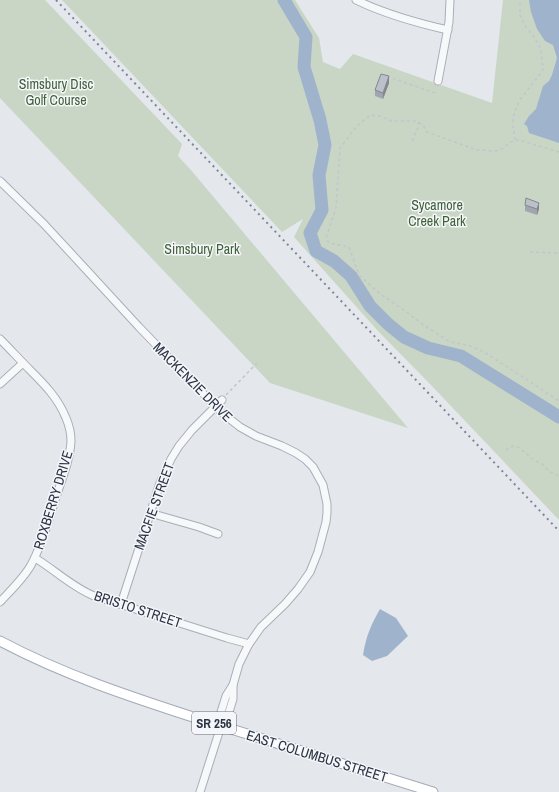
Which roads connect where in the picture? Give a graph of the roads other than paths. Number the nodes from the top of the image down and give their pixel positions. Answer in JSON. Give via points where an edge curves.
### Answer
{"nodes":[{"id":1,"x":356,"y":0,"type":"edge"},
{"id":2,"x":450,"y":0,"type":"edge"},
{"id":3,"x":448,"y":30,"type":"junction"},
{"id":4,"x":438,"y":81,"type":"dead end"},
{"id":5,"x":0,"y":181,"type":"edge"},
{"id":6,"x":0,"y":339,"type":"edge"},
{"id":7,"x":22,"y":362,"type":"junction"},
{"id":8,"x":0,"y":384,"type":"edge"},
{"id":9,"x":222,"y":400,"type":"road end"},
{"id":10,"x":215,"y":406,"type":"junction"},
{"id":11,"x":150,"y":513,"type":"junction"},
{"id":12,"x":218,"y":534,"type":"dead end"},
{"id":13,"x":35,"y":558,"type":"junction"},
{"id":14,"x":0,"y":602,"type":"edge"},
{"id":15,"x":121,"y":604,"type":"junction"},
{"id":16,"x":0,"y":641,"type":"edge"},
{"id":17,"x":249,"y":644,"type":"junction"},
{"id":18,"x":221,"y":726,"type":"junction"},
{"id":19,"x":200,"y":792,"type":"edge"},
{"id":20,"x":433,"y":792,"type":"edge"}],
"edges":[{"from":1,"to":3,"type":"street","via":[[375,9]]},
{"from":2,"to":3,"type":"street"},
{"from":3,"to":4,"type":"street"},
{"from":5,"to":10,"type":"street","name":"MACKENZIE DRIVE","via":[[44,224]]},
{"from":6,"to":7,"type":"street","name":"ROXBERRY DRIVE"},
{"from":7,"to":8,"type":"street"},
{"from":7,"to":13,"type":"street","name":"ROXBERRY DRIVE","via":[[57,400],[67,419],[71,440],[61,481]]},
{"from":9,"to":10,"type":"street","name":"MACFIE STREET"},
{"from":10,"to":11,"type":"street","name":"MACFIE STREET","via":[[192,430],[171,459]]},
{"from":10,"to":17,"type":"street","name":"MACKENZIE DRIVE","via":[[240,427],[305,459],[321,480],[326,494],[326,522],[318,552],[307,576],[292,597],[261,627]]},
{"from":11,"to":12,"type":"street"},
{"from":11,"to":15,"type":"street","name":"MACFIE STREET"},
{"from":13,"to":14,"type":"street","name":"ROXBERRY DRIVE"},
{"from":13,"to":15,"type":"street","name":"BRISTO STREET","via":[[85,592]]},
{"from":15,"to":17,"type":"street","name":"BRISTO STREET"},
{"from":16,"to":18,"type":"main road","name":"EAST COLUMBUS STREET","number":"SR 256","via":[[92,683]]},
{"from":17,"to":18,"type":"street","name":"MACKENZIE DRIVE","via":[[221,709]]},
{"from":18,"to":19,"type":"street","name":"MACKENZIE DRIVE"},
{"from":18,"to":20,"type":"main road","name":"EAST COLUMBUS STREET","number":"SR 256"}]}
